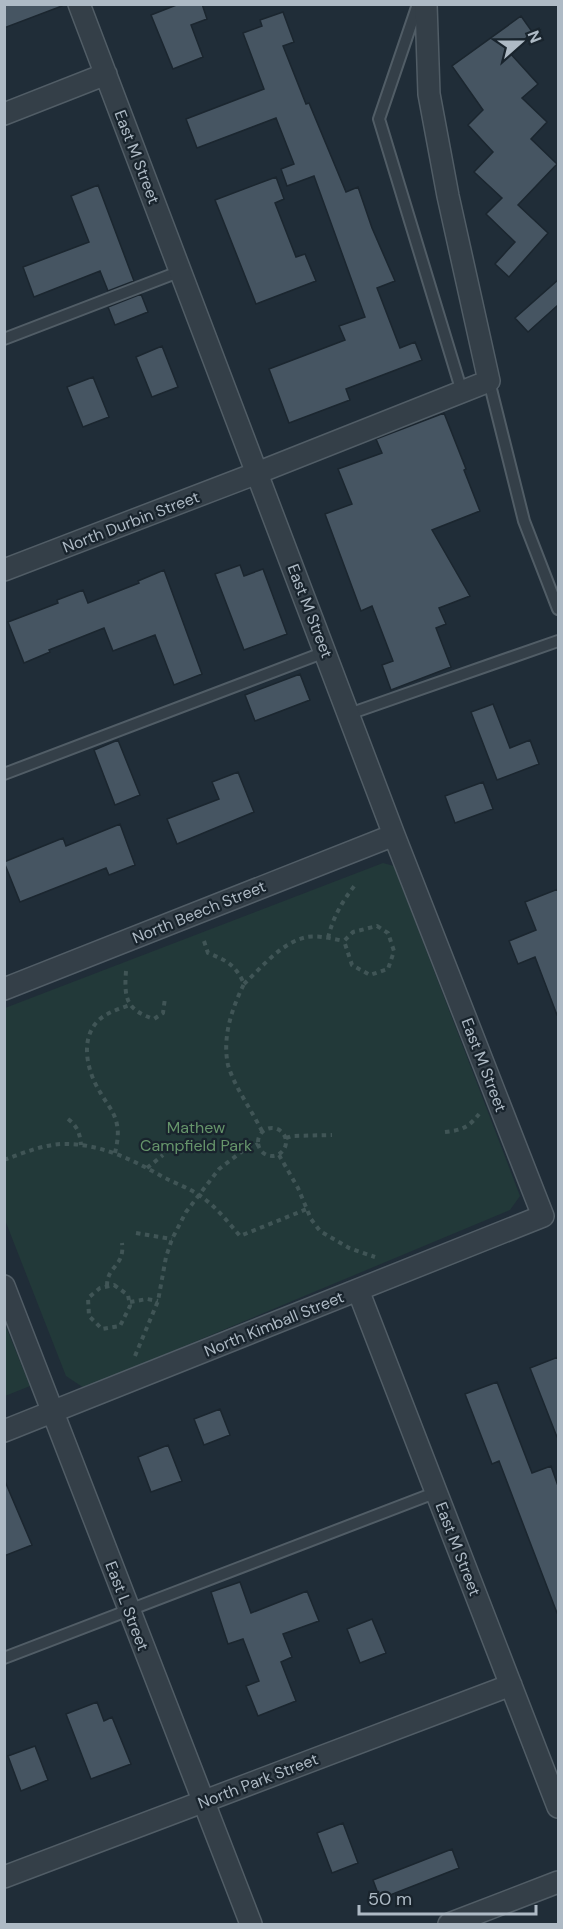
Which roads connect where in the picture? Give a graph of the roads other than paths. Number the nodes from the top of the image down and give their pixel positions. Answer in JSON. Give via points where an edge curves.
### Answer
{"nodes":[{"id":1,"x":79,"y":4,"type":"edge"},
{"id":2,"x":418,"y":4,"type":"edge"},
{"id":3,"x":426,"y":4,"type":"edge"},
{"id":4,"x":106,"y":74,"type":"junction"},
{"id":5,"x":4,"y":114,"type":"edge"},
{"id":6,"x":181,"y":271,"type":"junction"},
{"id":7,"x":4,"y":339,"type":"edge"},
{"id":8,"x":489,"y":381,"type":"junction"},
{"id":9,"x":462,"y":392,"type":"junction"},
{"id":10,"x":257,"y":474,"type":"junction"},
{"id":11,"x":4,"y":570,"type":"edge"},
{"id":12,"x":558,"y":609,"type":"edge"},
{"id":13,"x":558,"y":641,"type":"edge"},
{"id":14,"x":325,"y":652,"type":"junction"},
{"id":15,"x":349,"y":714,"type":"junction"},
{"id":16,"x":4,"y":774,"type":"edge"},
{"id":17,"x":394,"y":835,"type":"junction"},
{"id":18,"x":4,"y":989,"type":"edge"},
{"id":19,"x":543,"y":1216,"type":"joint"},
{"id":20,"x":4,"y":1286,"type":"edge"},
{"id":21,"x":358,"y":1290,"type":"junction"},
{"id":22,"x":52,"y":1412,"type":"junction"},
{"id":23,"x":4,"y":1431,"type":"edge"},
{"id":24,"x":437,"y":1492,"type":"junction"},
{"id":25,"x":129,"y":1611,"type":"junction"},
{"id":26,"x":4,"y":1658,"type":"edge"},
{"id":27,"x":511,"y":1685,"type":"junction"},
{"id":28,"x":202,"y":1802,"type":"junction"},
{"id":29,"x":558,"y":1807,"type":"edge"},
{"id":30,"x":4,"y":1877,"type":"edge"},
{"id":31,"x":558,"y":1882,"type":"edge"},
{"id":32,"x":461,"y":1922,"type":"edge"},
{"id":33,"x":251,"y":1924,"type":"edge"}],
"edges":[{"from":1,"to":4,"type":"street","name":"East M Street"},
{"from":2,"to":9,"type":"lane","via":[[379,119]]},
{"from":3,"to":8,"type":"street","via":[[429,94]]},
{"from":4,"to":5,"type":"street"},
{"from":4,"to":6,"type":"street","name":"East M Street"},
{"from":6,"to":7,"type":"lane"},
{"from":6,"to":10,"type":"street","name":"East M Street"},
{"from":8,"to":9,"type":"street","name":"North Durbin Street"},
{"from":8,"to":12,"type":"lane","via":[[524,521]]},
{"from":9,"to":10,"type":"street","name":"North Durbin Street"},
{"from":10,"to":11,"type":"street","name":"North Durbin Street"},
{"from":10,"to":14,"type":"street","name":"East M Street"},
{"from":13,"to":15,"type":"lane"},
{"from":14,"to":15,"type":"street","name":"East M Street"},
{"from":14,"to":16,"type":"lane"},
{"from":15,"to":17,"type":"street","name":"East M Street"},
{"from":17,"to":18,"type":"street","name":"North Beech Street"},
{"from":17,"to":19,"type":"street","name":"East M Street"},
{"from":19,"to":21,"type":"street","name":"North Kimball Street"},
{"from":20,"to":22,"type":"street","name":"East L Street"},
{"from":21,"to":22,"type":"street","name":"North Kimball Street"},
{"from":21,"to":24,"type":"street","name":"East M Street"},
{"from":22,"to":23,"type":"street","name":"North Kimball Street"},
{"from":22,"to":25,"type":"street","name":"East L Street"},
{"from":24,"to":25,"type":"lane"},
{"from":24,"to":27,"type":"street","name":"East M Street"},
{"from":25,"to":26,"type":"lane"},
{"from":25,"to":28,"type":"street","name":"East L Street"},
{"from":27,"to":28,"type":"street","name":"North Park Street"},
{"from":27,"to":29,"type":"street","name":"East M Street"},
{"from":28,"to":30,"type":"street","name":"North Park Street"},
{"from":28,"to":33,"type":"street","name":"East L Street"},
{"from":31,"to":32,"type":"street"}]}
